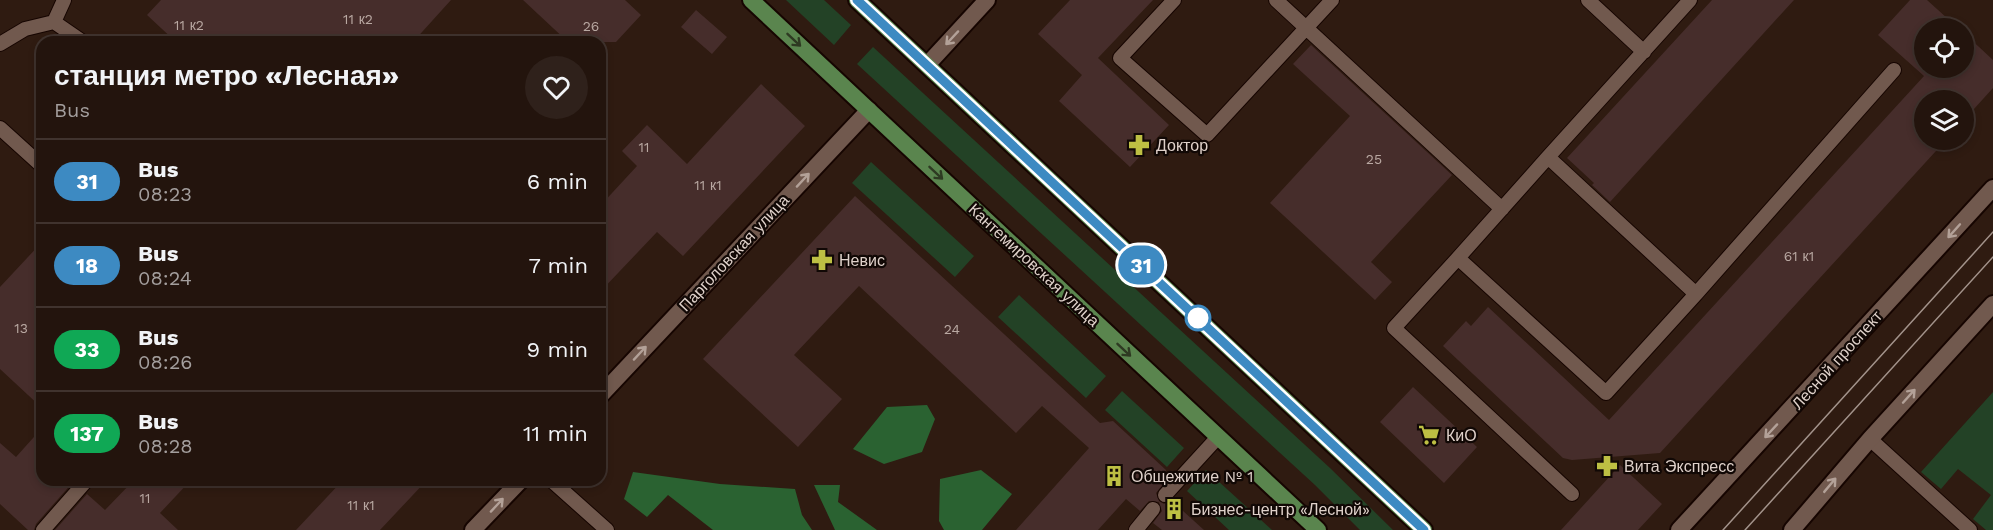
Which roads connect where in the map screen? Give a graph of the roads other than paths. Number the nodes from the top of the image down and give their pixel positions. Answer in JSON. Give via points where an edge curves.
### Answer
{"nodes":[{"id":1,"x":64,"y":0,"type":"edge"},
{"id":2,"x":751,"y":0,"type":"edge"},
{"id":3,"x":857,"y":0,"type":"edge"},
{"id":4,"x":987,"y":0,"type":"edge"},
{"id":5,"x":1174,"y":0,"type":"edge"},
{"id":6,"x":1276,"y":0,"type":"edge"},
{"id":7,"x":1332,"y":0,"type":"edge"},
{"id":8,"x":1587,"y":0,"type":"edge"},
{"id":9,"x":1690,"y":0,"type":"edge"},
{"id":10,"x":54,"y":22,"type":"junction"},
{"id":11,"x":1306,"y":28,"type":"junction"},
{"id":12,"x":74,"y":36,"type":"edge"},
{"id":13,"x":0,"y":44,"type":"edge"},
{"id":14,"x":1644,"y":52,"type":"junction"},
{"id":15,"x":927,"y":65,"type":"junction"},
{"id":16,"x":1894,"y":70,"type":"dead end"},
{"id":17,"x":869,"y":110,"type":"junction"},
{"id":18,"x":0,"y":128,"type":"edge"},
{"id":19,"x":1548,"y":157,"type":"junction"},
{"id":20,"x":36,"y":161,"type":"edge"},
{"id":21,"x":1993,"y":188,"type":"edge"},
{"id":22,"x":1502,"y":209,"type":"junction"},
{"id":23,"x":1458,"y":258,"type":"junction"},
{"id":24,"x":1696,"y":294,"type":"junction"},
{"id":25,"x":1993,"y":304,"type":"edge"},
{"id":26,"x":606,"y":390,"type":"edge"},
{"id":27,"x":1218,"y":437,"type":"junction"},
{"id":28,"x":1870,"y":439,"type":"junction"},
{"id":29,"x":82,"y":486,"type":"edge"},
{"id":30,"x":514,"y":486,"type":"edge"},
{"id":31,"x":558,"y":486,"type":"edge"},
{"id":32,"x":1572,"y":494,"type":"dead end"},
{"id":33,"x":1165,"y":495,"type":"dead end"},
{"id":34,"x":1153,"y":509,"type":"dead end"},
{"id":35,"x":43,"y":530,"type":"edge"},
{"id":36,"x":473,"y":530,"type":"edge"},
{"id":37,"x":607,"y":530,"type":"edge"},
{"id":38,"x":1136,"y":530,"type":"edge"},
{"id":39,"x":1318,"y":530,"type":"edge"},
{"id":40,"x":1424,"y":530,"type":"edge"},
{"id":41,"x":1679,"y":530,"type":"edge"},
{"id":42,"x":1792,"y":530,"type":"edge"},
{"id":43,"x":1970,"y":530,"type":"edge"}],
"edges":[{"from":1,"to":10,"type":"lane"},
{"from":2,"to":17,"type":"main road","name":"Кантемировская улица","one_way":true},
{"from":3,"to":15,"type":"main road"},
{"from":4,"to":15,"type":"main road","one_way":true},
{"from":5,"to":11,"type":"lane","via":[[1120,58],[1207,135]]},
{"from":6,"to":11,"type":"lane"},
{"from":7,"to":11,"type":"lane"},
{"from":8,"to":14,"type":"lane"},
{"from":9,"to":14,"type":"lane"},
{"from":10,"to":12,"type":"lane"},
{"from":10,"to":13,"type":"lane","via":[[25,29]]},
{"from":11,"to":22,"type":"lane"},
{"from":14,"to":19,"type":"lane"},
{"from":15,"to":40,"type":"main road"},
{"from":16,"to":24,"type":"lane"},
{"from":26,"to":17,"type":"main road","name":"Парголовская улица","one_way":true},
{"from":17,"to":27,"type":"main road","name":"Кантемировская улица","one_way":true},
{"from":18,"to":20,"type":"lane"},
{"from":19,"to":22,"type":"lane"},
{"from":19,"to":24,"type":"lane"},
{"from":21,"to":41,"type":"main road","name":"Лесной проспект","one_way":true},
{"from":22,"to":23,"type":"lane"},
{"from":23,"to":24,"type":"lane","via":[[1606,393]]},
{"from":23,"to":32,"type":"lane","via":[[1394,328]]},
{"from":28,"to":25,"type":"main road","one_way":true},
{"from":27,"to":33,"type":"lane"},
{"from":27,"to":39,"type":"main road","name":"Кантемировская улица"},
{"from":42,"to":28,"type":"main road","one_way":true},
{"from":28,"to":43,"type":"lane"},
{"from":29,"to":35,"type":"lane"},
{"from":36,"to":30,"type":"main road","one_way":true},
{"from":31,"to":37,"type":"lane"},
{"from":34,"to":38,"type":"lane"}]}
